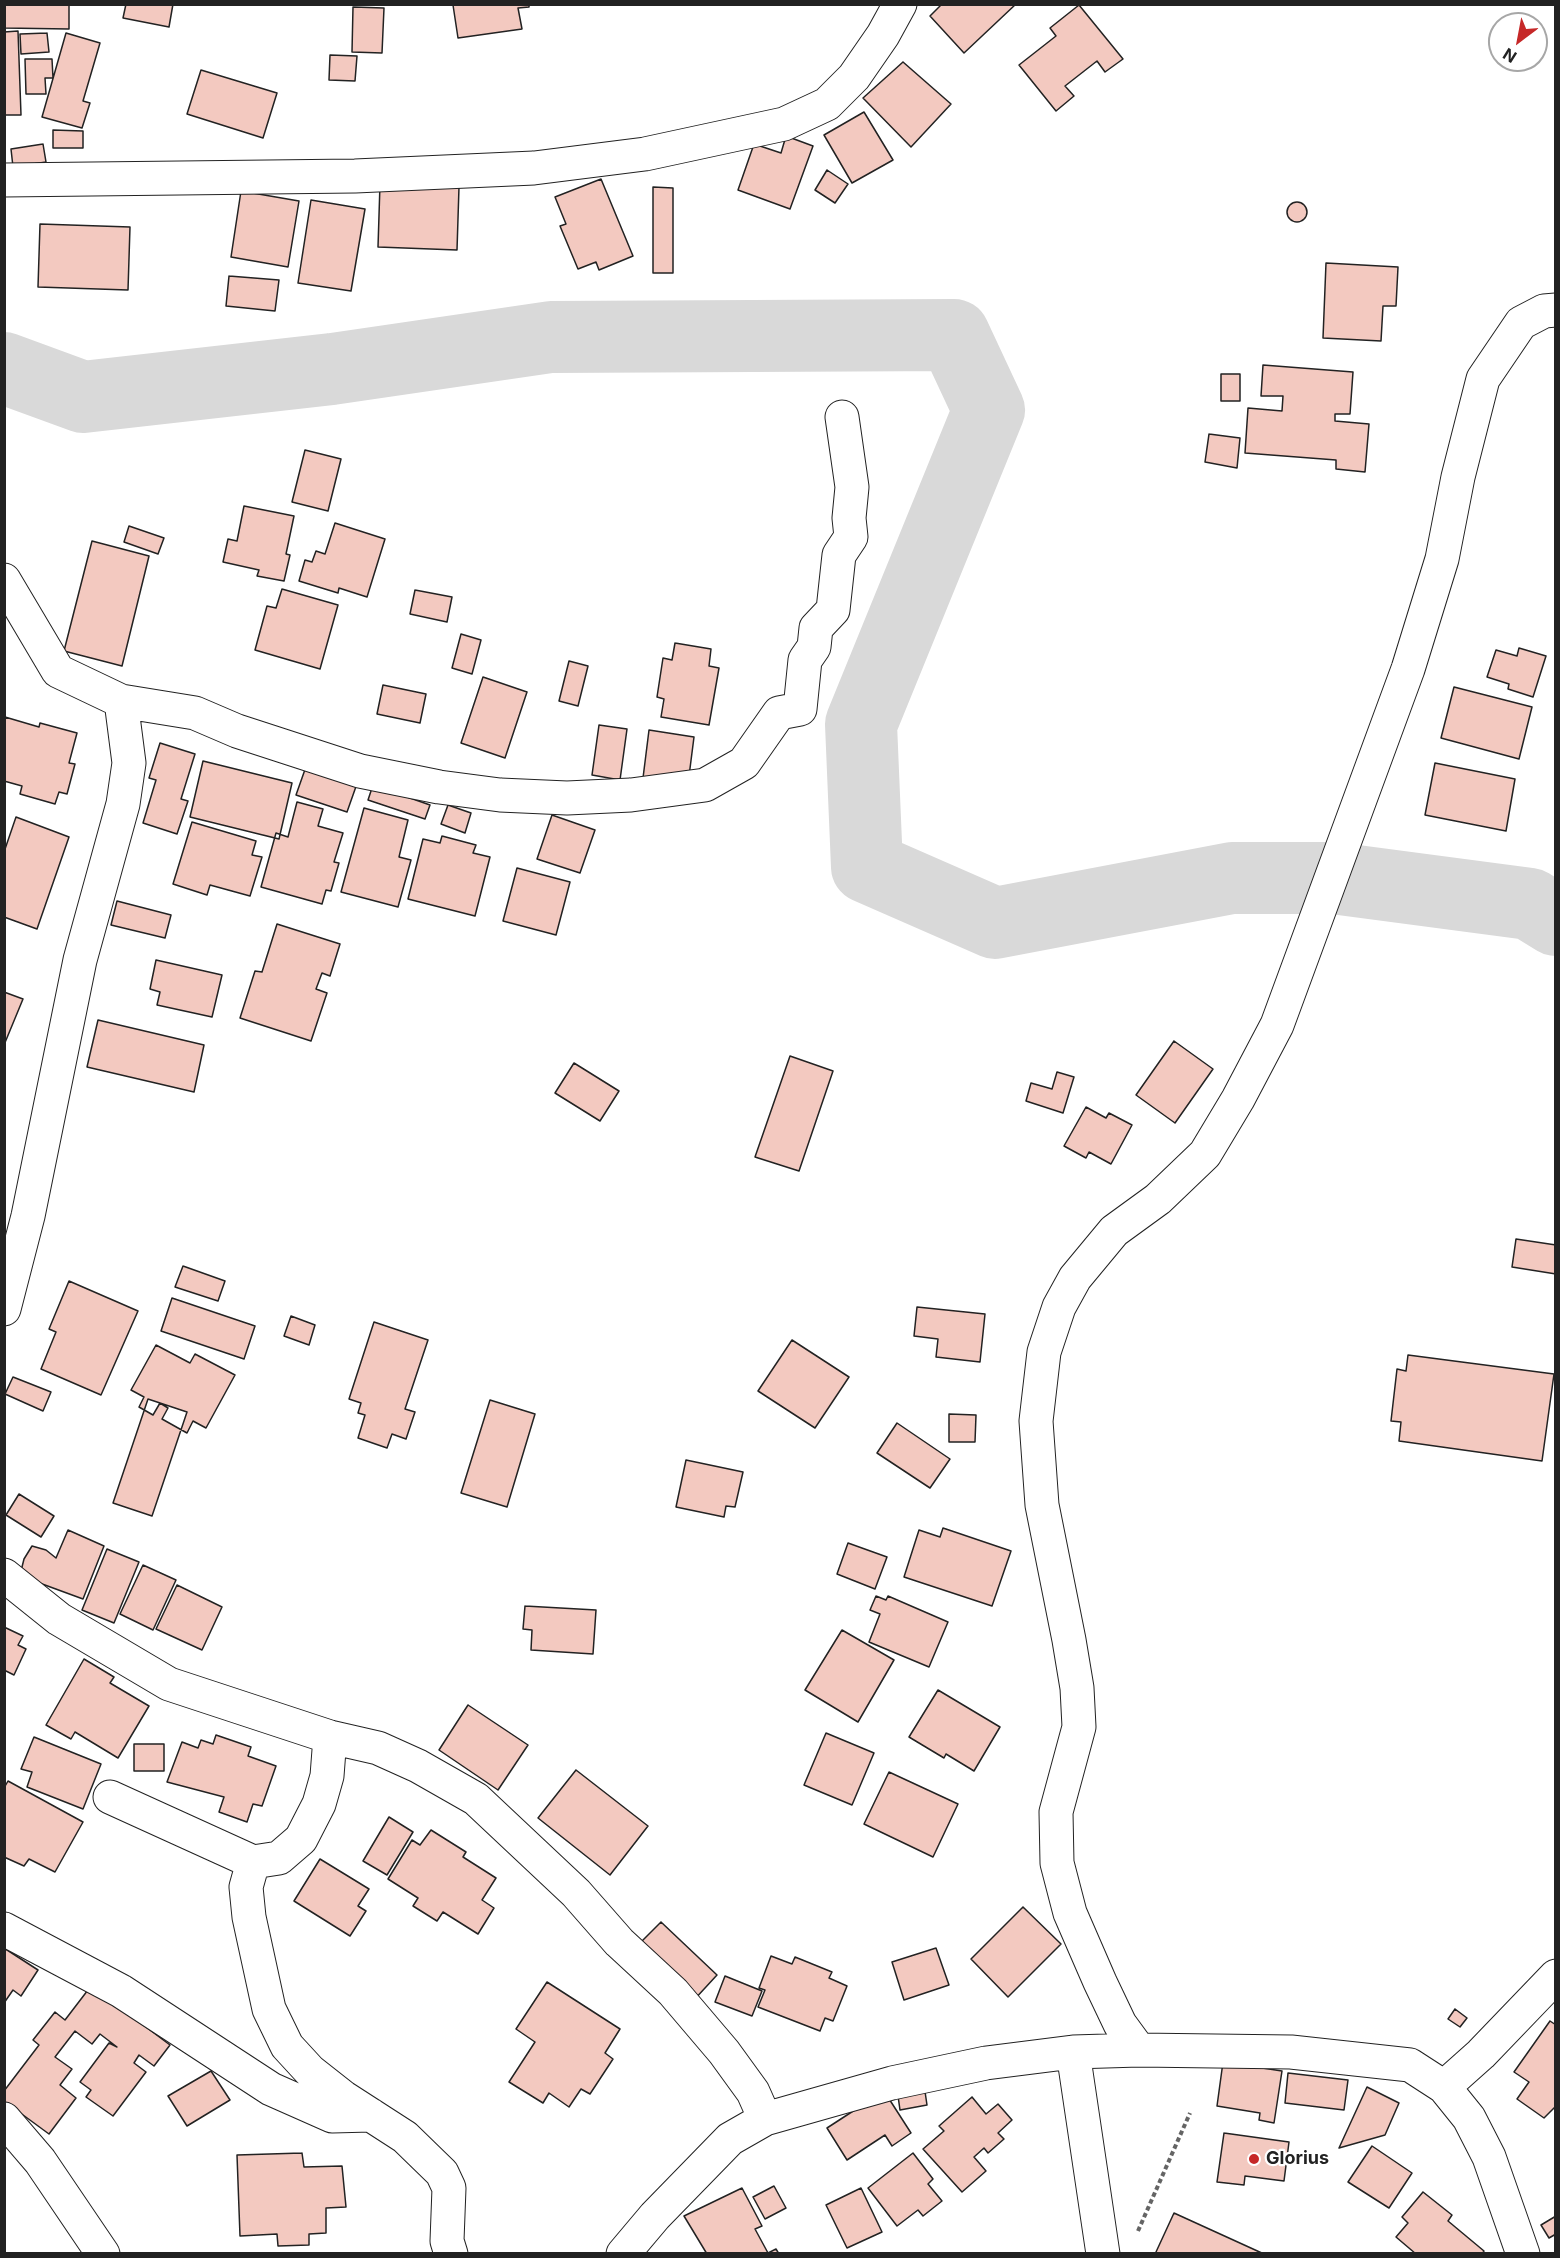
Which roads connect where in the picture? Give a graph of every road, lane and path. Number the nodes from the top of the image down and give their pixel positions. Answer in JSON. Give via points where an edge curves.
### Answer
{"nodes":[{"id":1,"x":900,"y":4,"type":"edge"},
{"id":2,"x":4,"y":180,"type":"edge"},
{"id":3,"x":1556,"y":310,"type":"edge"},
{"id":4,"x":842,"y":417,"type":"dead end"},
{"id":5,"x":4,"y":580,"type":"edge"},
{"id":6,"x":121,"y":701,"type":"junction"},
{"id":7,"x":4,"y":1309,"type":"edge"},
{"id":8,"x":4,"y":1575,"type":"edge"},
{"id":9,"x":330,"y":1737,"type":"junction"},
{"id":10,"x":111,"y":1797,"type":"dead end"},
{"id":11,"x":254,"y":1862,"type":"junction"},
{"id":12,"x":4,"y":1929,"type":"edge"},
{"id":13,"x":1556,"y":1976,"type":"edge"},
{"id":14,"x":1139,"y":2050,"type":"junction"},
{"id":15,"x":1073,"y":2052,"type":"junction"},
{"id":16,"x":1444,"y":2087,"type":"junction"},
{"id":17,"x":1190,"y":2113,"type":"dead end"},
{"id":18,"x":371,"y":2115,"type":"junction"},
{"id":19,"x":4,"y":2119,"type":"edge"},
{"id":20,"x":765,"y":2119,"type":"junction"},
{"id":21,"x":1136,"y":2236,"type":"dead end"},
{"id":22,"x":103,"y":2253,"type":"edge"},
{"id":23,"x":451,"y":2253,"type":"edge"},
{"id":24,"x":623,"y":2253,"type":"edge"},
{"id":25,"x":1103,"y":2253,"type":"edge"},
{"id":26,"x":1523,"y":2253,"type":"edge"}],
"edges":[{"from":1,"to":2,"type":"street","via":[[854,77],[826,104],[784,124],[645,154],[534,168],[355,176]]},
{"from":3,"to":14,"type":"street","via":[[1544,311],[1521,323],[1484,379],[1458,477],[1442,559],[1408,669],[1277,1025],[1205,1154],[1158,1199],[1114,1231],[1075,1278],[1059,1307],[1044,1352],[1036,1420],[1040,1486],[1076,1678],[1079,1727],[1056,1812],[1057,1863],[1070,1913],[1100,1982],[1120,2024]]},
{"from":4,"to":6,"type":"street","via":[[852,487],[851,537],[839,555],[833,610],[816,628],[814,647],[805,660],[800,709],[778,713],[744,763],[705,785],[631,795],[567,798],[439,787],[360,771],[195,713]]},
{"from":5,"to":6,"type":"street","via":[[58,671]]},
{"from":6,"to":7,"type":"street","via":[[129,763],[123,804],[80,960],[28,1216]]},
{"from":8,"to":9,"type":"street","via":[[59,1619],[169,1684]]},
{"from":9,"to":11,"type":"street","via":[[327,1776],[302,1839],[279,1858]]},
{"from":9,"to":20,"type":"street","via":[[378,1748],[476,1799],[673,1992],[753,2092]]},
{"from":10,"to":11,"type":"street"},
{"from":11,"to":18,"type":"street","via":[[246,1887],[249,1917],[269,2009],[287,2046],[310,2071]]},
{"from":12,"to":18,"type":"street","via":[[121,1991],[271,2089],[332,2116]]},
{"from":13,"to":16,"type":"street"},
{"from":14,"to":15,"type":"street"},
{"from":14,"to":16,"type":"street","via":[[1291,2052],[1358,2058],[1410,2065]]},
{"from":15,"to":20,"type":"street","via":[[986,2063],[904,2080]]},
{"from":15,"to":25,"type":"street"},
{"from":16,"to":26,"type":"street","via":[[1469,2118],[1489,2157]]},
{"from":17,"to":21,"type":"path"},
{"from":18,"to":23,"type":"street","via":[[405,2137],[442,2173],[449,2188],[447,2241]]},
{"from":19,"to":22,"type":"street","via":[[39,2161]]},
{"from":20,"to":24,"type":"street","via":[[729,2139]]}]}
